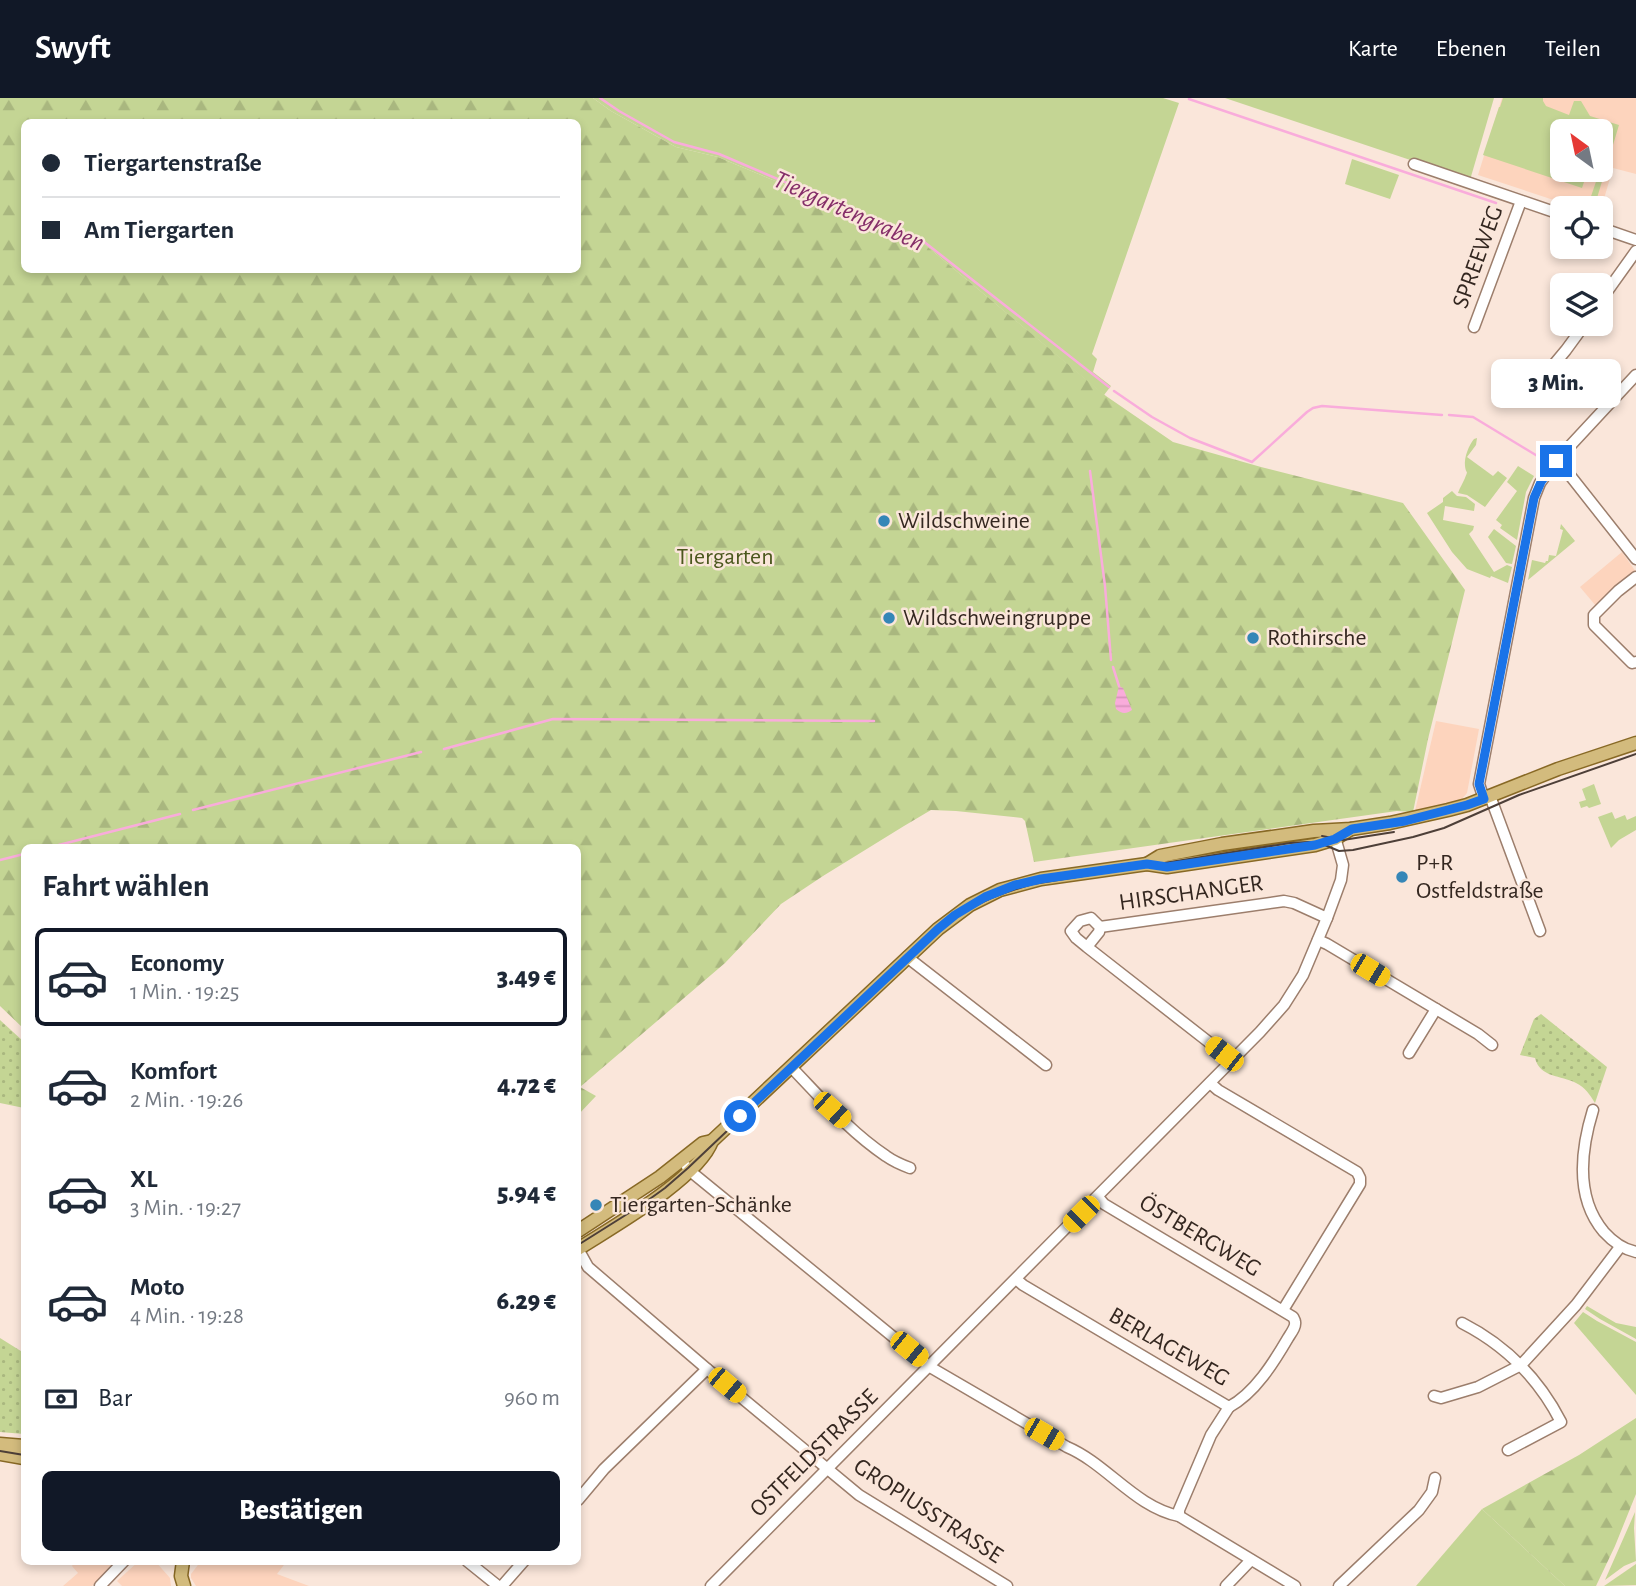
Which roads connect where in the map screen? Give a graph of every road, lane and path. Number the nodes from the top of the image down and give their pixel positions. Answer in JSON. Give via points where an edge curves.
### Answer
{"nodes":[{"id":1,"x":1414,"y":164,"type":"dead end"},
{"id":2,"x":1521,"y":201,"type":"junction"},
{"id":3,"x":1550,"y":211,"type":"edge"},
{"id":4,"x":1613,"y":232,"type":"edge"},
{"id":5,"x":1636,"y":240,"type":"edge"},
{"id":6,"x":1636,"y":251,"type":"edge"},
{"id":7,"x":1613,"y":283,"type":"edge"},
{"id":8,"x":1474,"y":327,"type":"dead end"},
{"id":9,"x":1576,"y":336,"type":"edge"},
{"id":10,"x":1636,"y":375,"type":"edge"},
{"id":11,"x":1536,"y":395,"type":"dead end"},
{"id":12,"x":1556,"y":461,"type":"junction"},
{"id":13,"x":1636,"y":559,"type":"edge"},
{"id":14,"x":1636,"y":577,"type":"edge"},
{"id":15,"x":1636,"y":662,"type":"edge"},
{"id":16,"x":1636,"y":743,"type":"edge"},
{"id":17,"x":1487,"y":798,"type":"junction"},
{"id":18,"x":1334,"y":834,"type":"junction"},
{"id":19,"x":1327,"y":918,"type":"junction"},
{"id":20,"x":1100,"y":927,"type":"junction"},
{"id":21,"x":1540,"y":931,"type":"dead end"},
{"id":22,"x":1318,"y":940,"type":"junction"},
{"id":23,"x":1087,"y":947,"type":"junction"},
{"id":24,"x":907,"y":957,"type":"junction"},
{"id":25,"x":1436,"y":1009,"type":"junction"},
{"id":26,"x":1492,"y":1045,"type":"dead end"},
{"id":27,"x":1409,"y":1053,"type":"dead end"},
{"id":28,"x":1232,"y":1061,"type":"junction"},
{"id":29,"x":1046,"y":1065,"type":"dead end"},
{"id":30,"x":791,"y":1067,"type":"junction"},
{"id":31,"x":1210,"y":1083,"type":"junction"},
{"id":32,"x":1593,"y":1110,"type":"dead end"},
{"id":33,"x":686,"y":1166,"type":"junction"},
{"id":34,"x":910,"y":1168,"type":"dead end"},
{"id":35,"x":1098,"y":1197,"type":"junction"},
{"id":36,"x":581,"y":1229,"type":"edge"},
{"id":37,"x":581,"y":1247,"type":"edge"},
{"id":38,"x":1620,"y":1247,"type":"junction"},
{"id":39,"x":1636,"y":1252,"type":"edge"},
{"id":40,"x":581,"y":1254,"type":"edge"},
{"id":41,"x":1016,"y":1279,"type":"junction"},
{"id":42,"x":1283,"y":1310,"type":"junction"},
{"id":43,"x":1462,"y":1323,"type":"dead end"},
{"id":44,"x":1521,"y":1365,"type":"junction"},
{"id":45,"x":930,"y":1367,"type":"junction"},
{"id":46,"x":707,"y":1369,"type":"junction"},
{"id":47,"x":1434,"y":1396,"type":"dead end"},
{"id":48,"x":1229,"y":1407,"type":"junction"},
{"id":49,"x":0,"y":1444,"type":"edge"},
{"id":50,"x":21,"y":1446,"type":"edge"},
{"id":51,"x":1507,"y":1450,"type":"dead end"},
{"id":52,"x":0,"y":1454,"type":"edge"},
{"id":53,"x":21,"y":1458,"type":"edge"},
{"id":54,"x":827,"y":1469,"type":"junction"},
{"id":55,"x":1435,"y":1478,"type":"dead end"},
{"id":56,"x":581,"y":1496,"type":"edge"},
{"id":57,"x":1179,"y":1516,"type":"junction"},
{"id":58,"x":1251,"y":1560,"type":"junction"},
{"id":59,"x":120,"y":1565,"type":"edge"},
{"id":60,"x":182,"y":1565,"type":"edge"},
{"id":61,"x":472,"y":1565,"type":"edge"},
{"id":62,"x":520,"y":1565,"type":"edge"},
{"id":63,"x":100,"y":1586,"type":"edge"},
{"id":64,"x":184,"y":1586,"type":"edge"},
{"id":65,"x":500,"y":1586,"type":"edge"},
{"id":66,"x":711,"y":1586,"type":"edge"},
{"id":67,"x":1007,"y":1586,"type":"edge"},
{"id":68,"x":1226,"y":1586,"type":"edge"},
{"id":69,"x":1295,"y":1586,"type":"edge"},
{"id":70,"x":1339,"y":1586,"type":"edge"}],
"edges":[{"from":1,"to":2,"type":"street"},
{"from":2,"to":3,"type":"street"},
{"from":2,"to":8,"type":"street","name":"SPREEWEG"},
{"from":4,"to":5,"type":"street"},
{"from":6,"to":7,"type":"street"},
{"from":9,"to":11,"type":"street"},
{"from":10,"to":12,"type":"street"},
{"from":12,"to":13,"type":"street"},
{"from":12,"to":17,"type":"street","via":[[1534,498],[1479,784]]},
{"from":14,"to":15,"type":"street","via":[[1594,615],[1594,625]]},
{"from":16,"to":17,"type":"main road"},
{"from":17,"to":18,"type":"main road","via":[[1405,821]]},
{"from":17,"to":21,"type":"street"},
{"from":18,"to":19,"type":"street","name":"OSTFELDSTRASSE","via":[[1343,865]]},
{"from":18,"to":24,"type":"main road","via":[[1222,844],[1160,856],[1147,864],[1041,879],[1000,890],[955,915]]},
{"from":19,"to":20,"type":"street","name":"HIRSCHANGER","via":[[1284,901]]},
{"from":19,"to":22,"type":"street","name":"OSTFELDSTRASSE"},
{"from":20,"to":23,"type":"street","name":"HIRSCHANGER"},
{"from":20,"to":23,"type":"street","name":"HIRSCHANGER","via":[[1091,918],[1071,931]]},
{"from":22,"to":25,"type":"street"},
{"from":22,"to":28,"type":"street","name":"OSTFELDSTRASSE","via":[[1284,1004]]},
{"from":23,"to":28,"type":"street"},
{"from":24,"to":29,"type":"street"},
{"from":24,"to":30,"type":"main road"},
{"from":25,"to":26,"type":"street"},
{"from":25,"to":27,"type":"street"},
{"from":28,"to":31,"type":"street","name":"OSTFELDSTRASSE"},
{"from":30,"to":33,"type":"main road","via":[[712,1141],[709,1150]]},
{"from":30,"to":34,"type":"street","via":[[859,1135],[887,1158]]},
{"from":31,"to":35,"type":"street","name":"OSTFELDSTRASSE"},
{"from":31,"to":42,"type":"street","via":[[1360,1178]]},
{"from":32,"to":38,"type":"street","via":[[1584,1156],[1584,1188],[1592,1215]]},
{"from":33,"to":36,"type":"main road"},
{"from":33,"to":37,"type":"main road","via":[[679,1181]]},
{"from":33,"to":45,"type":"street"},
{"from":35,"to":41,"type":"street","name":"OSTFELDSTRASSE"},
{"from":35,"to":42,"type":"street","name":"ÖSTBERGWEG"},
{"from":38,"to":39,"type":"street"},
{"from":38,"to":44,"type":"street","via":[[1576,1305]]},
{"from":40,"to":46,"type":"street","name":"GROPIUSSTRASSE","via":[[588,1267]]},
{"from":41,"to":45,"type":"street","name":"OSTFELDSTRASSE"},
{"from":41,"to":48,"type":"street","name":"BERLAGEWEG"},
{"from":42,"to":48,"type":"street","name":"BERLAGEWEG","via":[[1293,1317],[1294,1328],[1260,1379]]},
{"from":43,"to":44,"type":"street"},
{"from":44,"to":47,"type":"street","via":[[1469,1390]]},
{"from":44,"to":51,"type":"street","via":[[1563,1426]]},
{"from":45,"to":54,"type":"street","name":"OSTFELDSTRASSE"},
{"from":45,"to":57,"type":"street","via":[[1082,1453],[1130,1491]]},
{"from":46,"to":54,"type":"street","name":"GROPIUSSTRASSE"},
{"from":46,"to":56,"type":"street"},
{"from":48,"to":57,"type":"street","via":[[1203,1451]]},
{"from":49,"to":50,"type":"main road"},
{"from":52,"to":53,"type":"main road"},
{"from":54,"to":66,"type":"street","name":"OSTFELDSTRASSE"},
{"from":54,"to":67,"type":"street","name":"GROPIUSSTRASSE","via":[[859,1495]]},
{"from":55,"to":70,"type":"street","via":[[1432,1492],[1419,1510]]},
{"from":57,"to":58,"type":"street"},
{"from":58,"to":68,"type":"street"},
{"from":58,"to":69,"type":"street"},
{"from":59,"to":63,"type":"street"},
{"from":60,"to":64,"type":"main road"},
{"from":61,"to":65,"type":"street"},
{"from":62,"to":65,"type":"street"}]}
